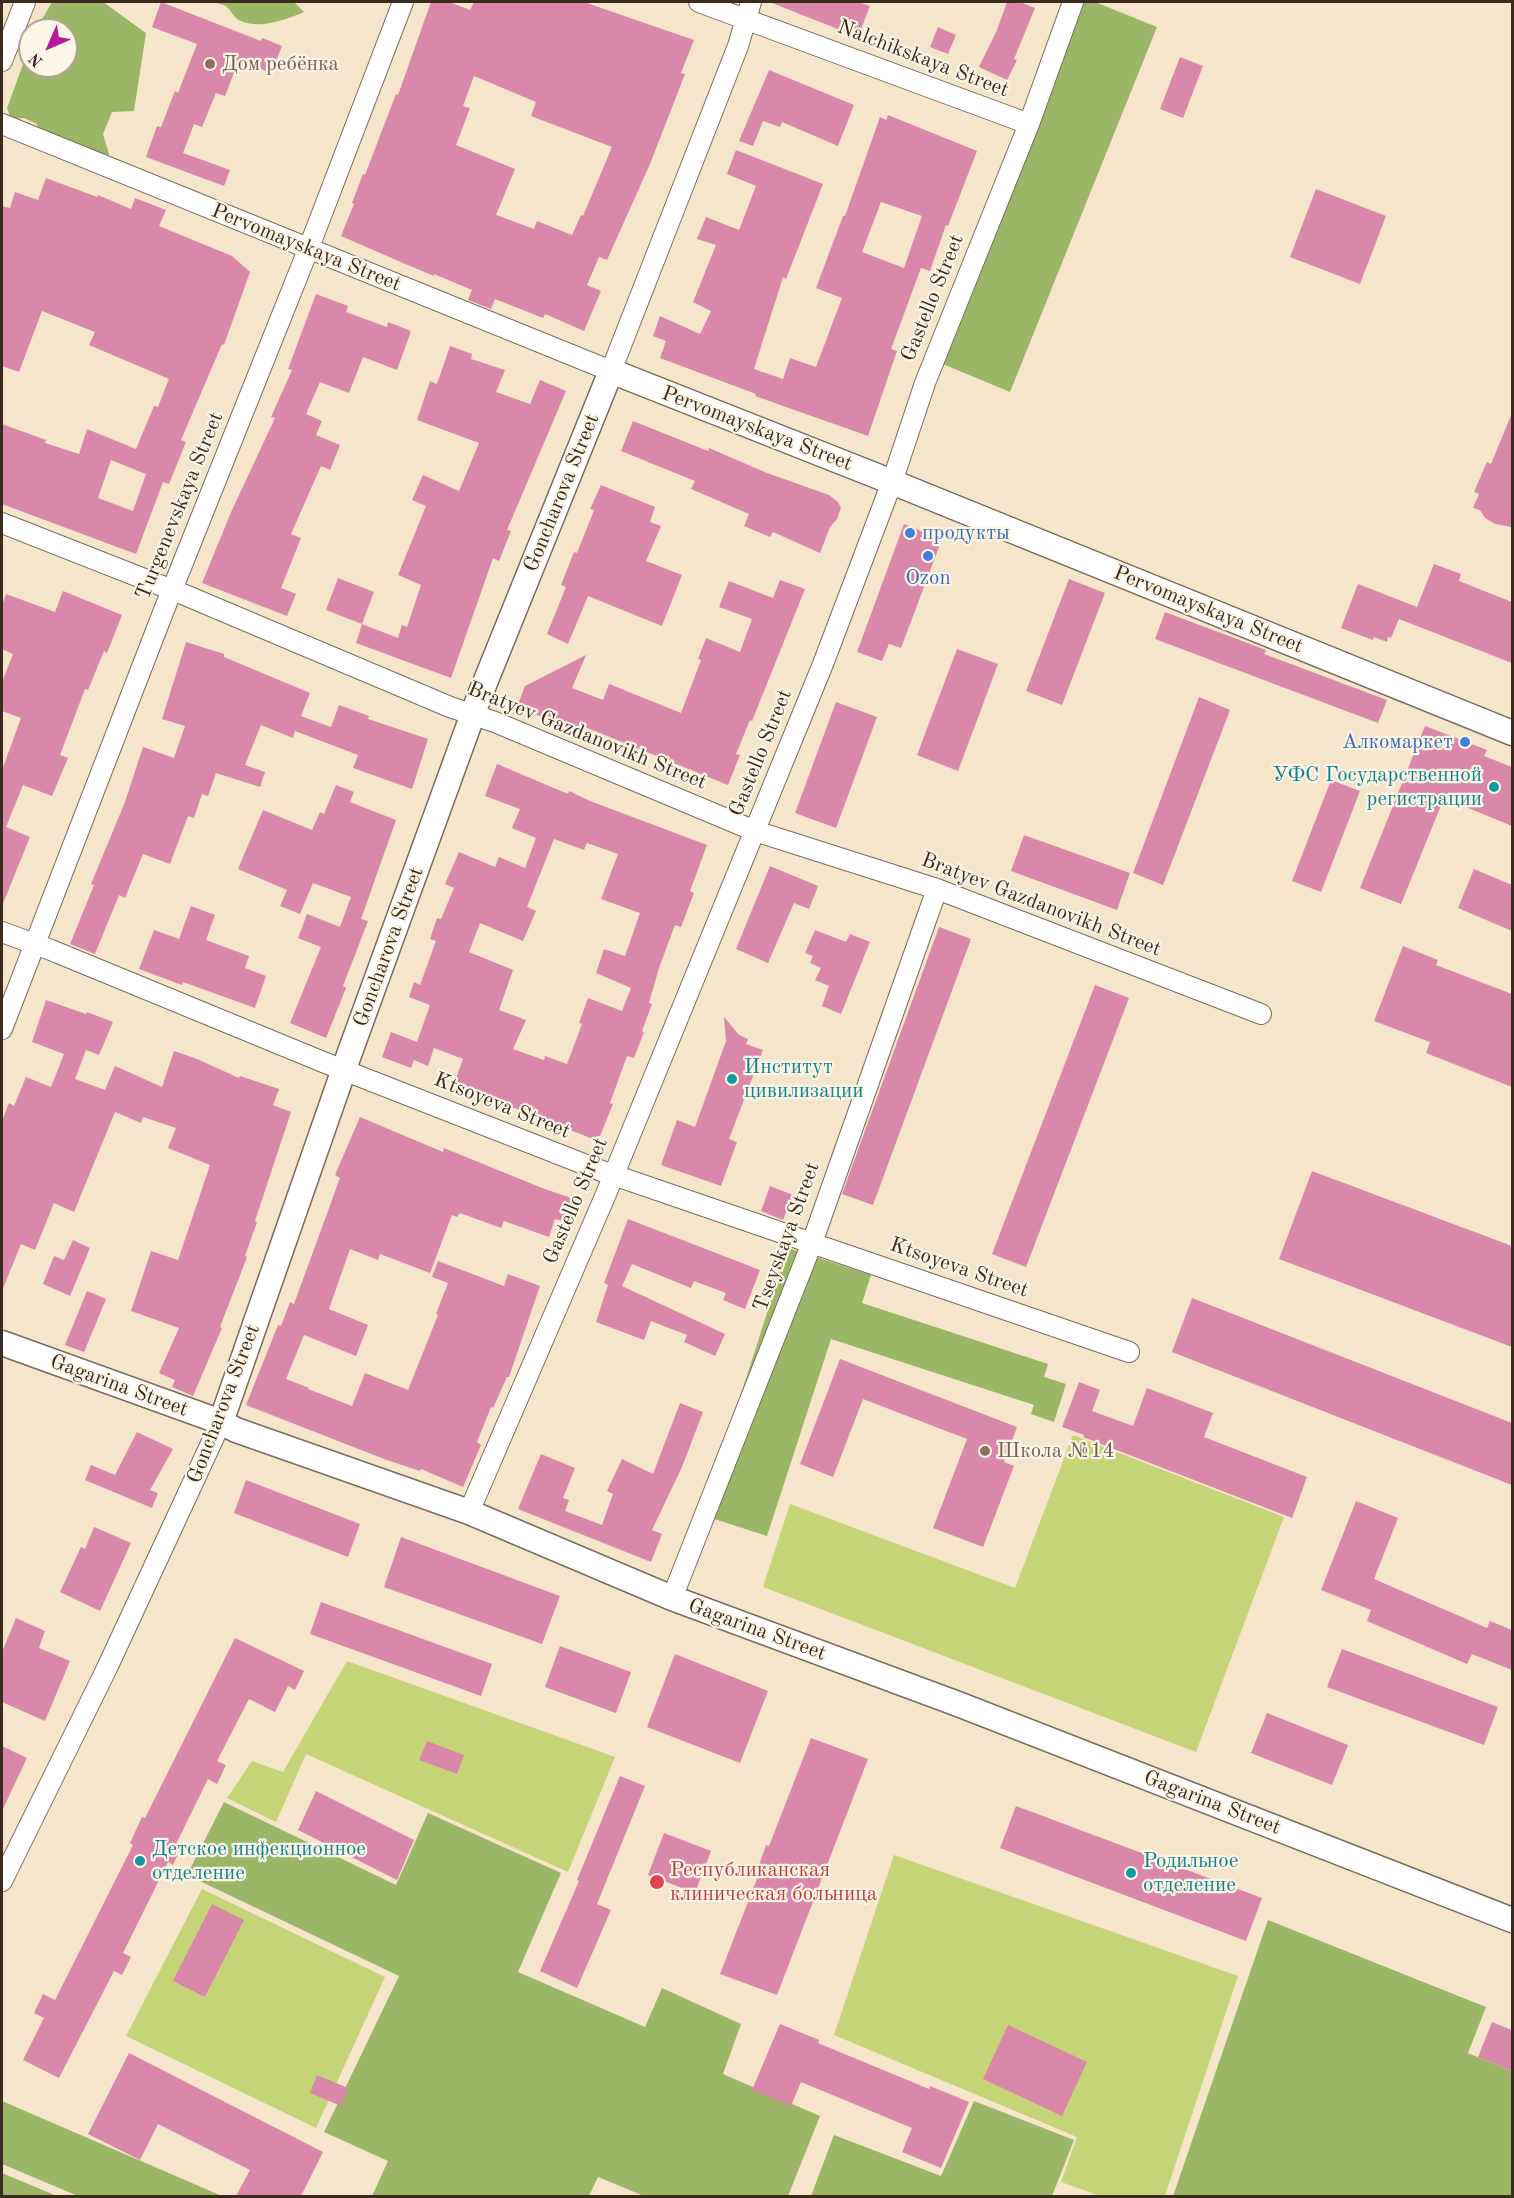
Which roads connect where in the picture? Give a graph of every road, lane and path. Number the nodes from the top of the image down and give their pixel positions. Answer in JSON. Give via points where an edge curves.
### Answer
{"nodes":[{"id":1,"x":25,"y":2,"type":"edge"},
{"id":2,"x":404,"y":2,"type":"edge"},
{"id":3,"x":699,"y":2,"type":"edge"},
{"id":4,"x":1073,"y":2,"type":"edge"},
{"id":5,"x":749,"y":10,"type":"edge"},
{"id":6,"x":2,"y":61,"type":"edge"},
{"id":7,"x":2,"y":124,"type":"edge"},
{"id":8,"x":1029,"y":124,"type":"junction"},
{"id":9,"x":308,"y":250,"type":"junction"},
{"id":10,"x":611,"y":371,"type":"junction"},
{"id":11,"x":892,"y":482,"type":"junction"},
{"id":12,"x":2,"y":523,"type":"edge"},
{"id":13,"x":172,"y":590,"type":"junction"},
{"id":14,"x":473,"y":715,"type":"junction"},
{"id":15,"x":1512,"y":733,"type":"edge"},
{"id":16,"x":755,"y":831,"type":"junction"},
{"id":17,"x":937,"y":889,"type":"junction"},
{"id":18,"x":2,"y":932,"type":"edge"},
{"id":19,"x":36,"y":944,"type":"junction"},
{"id":20,"x":1261,"y":1014,"type":"dead end"},
{"id":21,"x":2,"y":1029,"type":"edge"},
{"id":22,"x":345,"y":1069,"type":"junction"},
{"id":23,"x":613,"y":1175,"type":"junction"},
{"id":24,"x":812,"y":1243,"type":"junction"},
{"id":25,"x":2,"y":1343,"type":"edge"},
{"id":26,"x":1129,"y":1352,"type":"dead end"},
{"id":27,"x":221,"y":1422,"type":"junction"},
{"id":28,"x":469,"y":1512,"type":"junction"},
{"id":29,"x":672,"y":1598,"type":"junction"},
{"id":30,"x":2,"y":1881,"type":"edge"},
{"id":31,"x":1512,"y":1920,"type":"edge"}],
"edges":[{"from":1,"to":6,"type":"street"},
{"from":2,"to":9,"type":"street","name":"Turgenevskaya Street"},
{"from":3,"to":5,"type":"street","name":"Nalchikskaya Street","via":[[733,15]]},
{"from":4,"to":8,"type":"street","name":"Gastello Street"},
{"from":5,"to":8,"type":"street","name":"Nalchikskaya Street"},
{"from":5,"to":10,"type":"street","name":"Goncharova Street"},
{"from":7,"to":9,"type":"street","name":"Pervomayskaya Street"},
{"from":8,"to":11,"type":"street","name":"Gastello Street","via":[[926,383]]},
{"from":9,"to":10,"type":"street","name":"Pervomayskaya Street"},
{"from":9,"to":13,"type":"street","name":"Turgenevskaya Street"},
{"from":10,"to":11,"type":"street","name":"Pervomayskaya Street"},
{"from":10,"to":14,"type":"street","name":"Goncharova Street"},
{"from":11,"to":15,"type":"street","name":"Pervomayskaya Street"},
{"from":11,"to":16,"type":"street","name":"Gastello Street"},
{"from":12,"to":13,"type":"street","name":"Bratyev Gazdanovikh Street"},
{"from":13,"to":14,"type":"street","name":"Bratyev Gazdanovikh Street"},
{"from":13,"to":19,"type":"street","name":"Turgenevskaya Street"},
{"from":14,"to":16,"type":"street","name":"Bratyev Gazdanovikh Street"},
{"from":14,"to":22,"type":"street","name":"Goncharova Street"},
{"from":16,"to":17,"type":"street","name":"Bratyev Gazdanovikh Street"},
{"from":16,"to":23,"type":"street","name":"Gastello Street"},
{"from":17,"to":20,"type":"street","name":"Bratyev Gazdanovikh Street"},
{"from":17,"to":24,"type":"street","name":"Tseyskaya Street"},
{"from":18,"to":19,"type":"street","name":"Ktsoyeva Street"},
{"from":19,"to":21,"type":"street","name":"Turgenevskaya Street"},
{"from":19,"to":22,"type":"street","name":"Ktsoyeva Street"},
{"from":22,"to":23,"type":"street","name":"Ktsoyeva Street"},
{"from":22,"to":27,"type":"street","name":"Goncharova Street"},
{"from":23,"to":24,"type":"street","name":"Ktsoyeva Street"},
{"from":23,"to":28,"type":"street","name":"Gastello Street"},
{"from":24,"to":26,"type":"street","name":"Ktsoyeva Street"},
{"from":24,"to":29,"type":"street","name":"Tseyskaya Street"},
{"from":25,"to":27,"type":"street","name":"Gagarina Street"},
{"from":27,"to":28,"type":"street","name":"Gagarina Street"},
{"from":27,"to":30,"type":"street","name":"Goncharova Street","via":[[107,1668]]},
{"from":28,"to":29,"type":"street","name":"Gagarina Street"},
{"from":29,"to":31,"type":"street","name":"Gagarina Street","via":[[958,1704]]}]}
